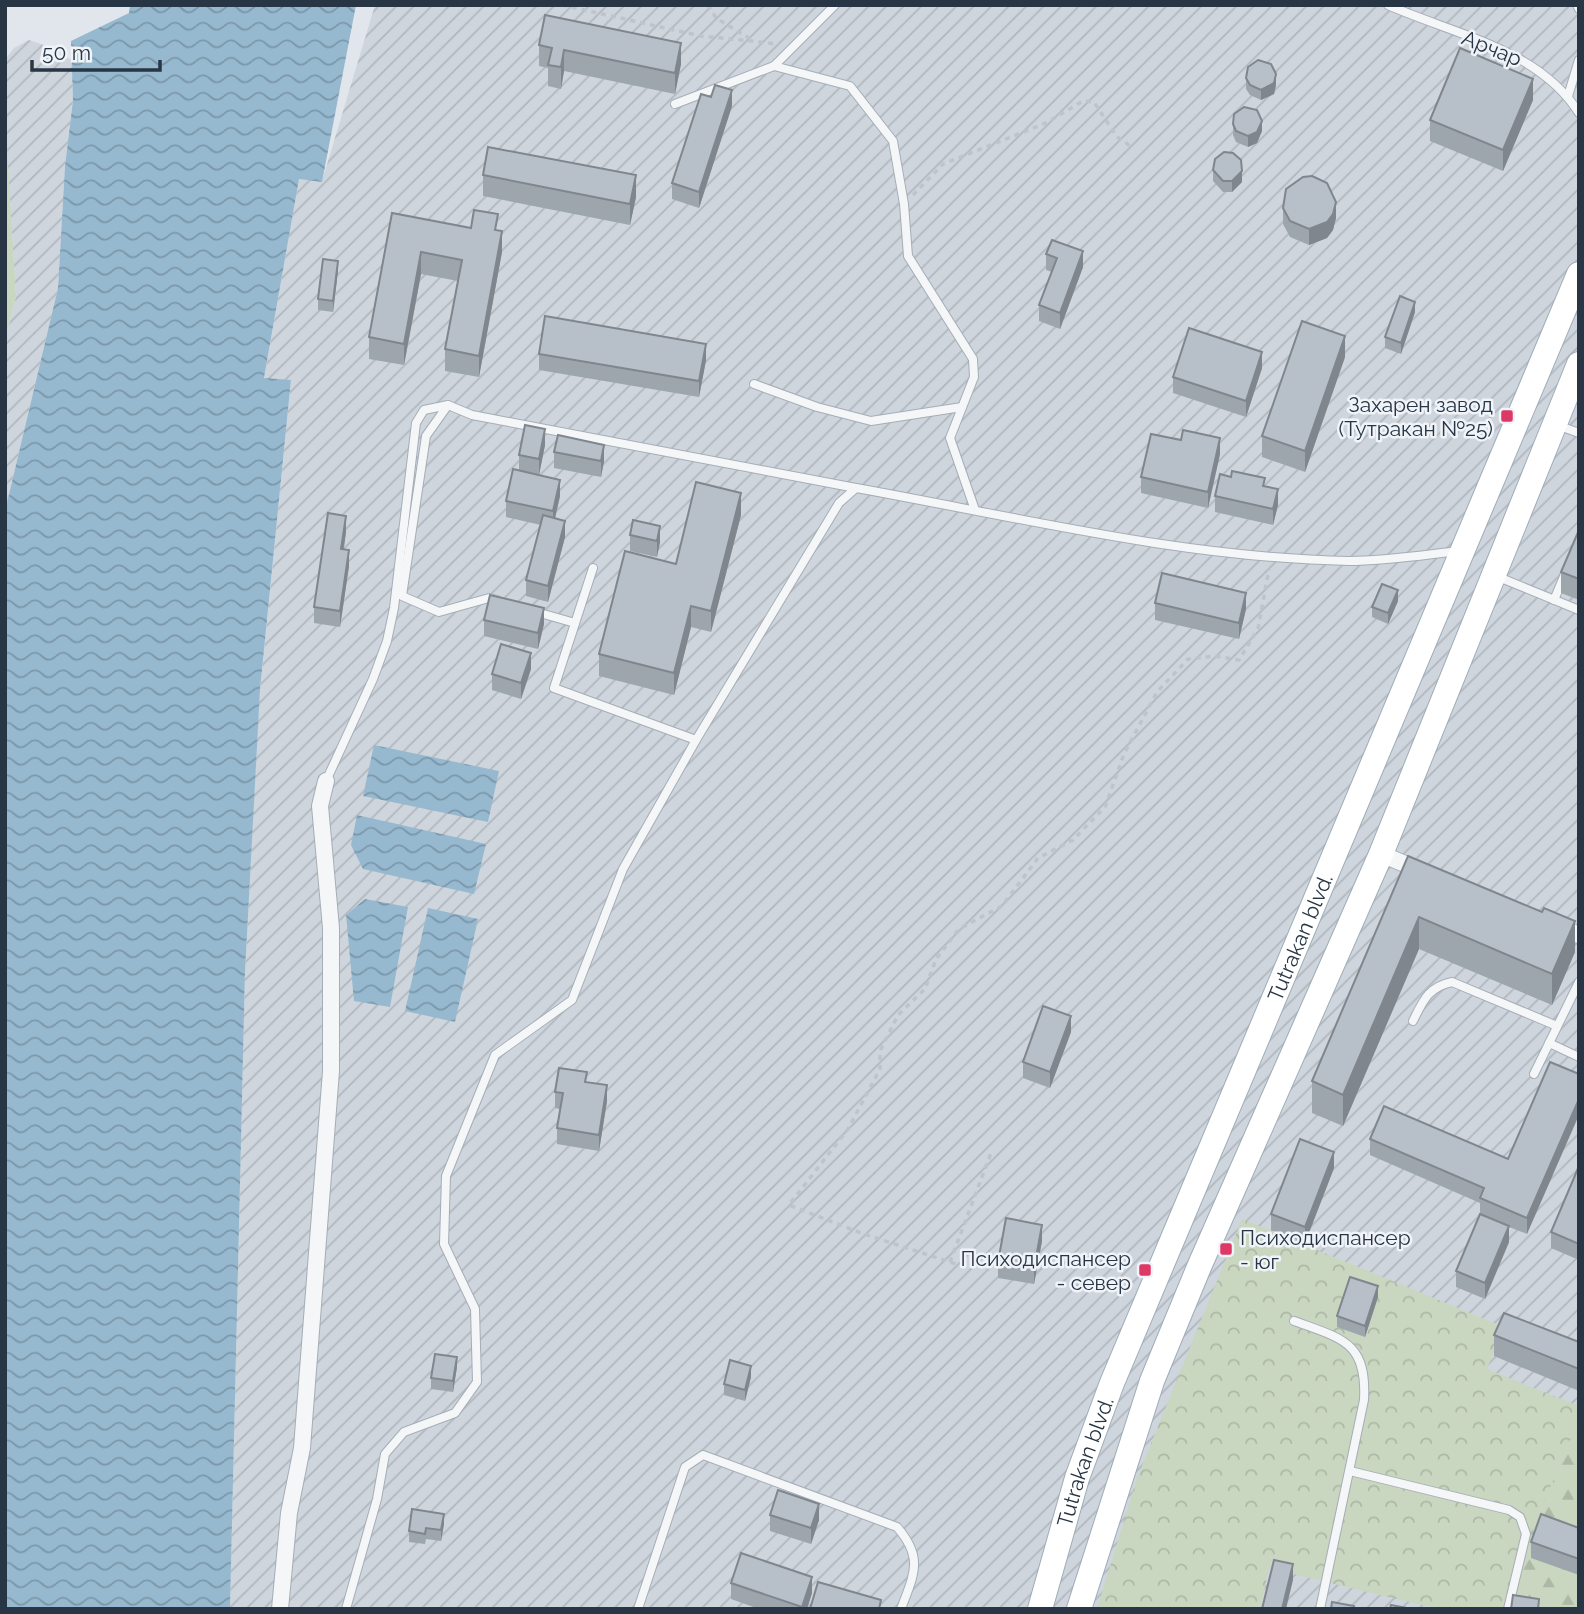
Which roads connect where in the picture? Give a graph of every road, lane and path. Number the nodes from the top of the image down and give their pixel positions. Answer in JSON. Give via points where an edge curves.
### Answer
{"nodes":[{"id":1,"x":562,"y":5,"type":"edge"},
{"id":2,"x":708,"y":5,"type":"edge"},
{"id":3,"x":835,"y":5,"type":"edge"},
{"id":4,"x":1388,"y":5,"type":"edge"},
{"id":5,"x":754,"y":41,"type":"junction"},
{"id":6,"x":794,"y":46,"type":"junction"},
{"id":7,"x":1579,"y":60,"type":"edge"},
{"id":8,"x":774,"y":65,"type":"junction"},
{"id":9,"x":1568,"y":96,"type":"junction"},
{"id":10,"x":675,"y":104,"type":"dead end"},
{"id":11,"x":1579,"y":113,"type":"edge"},
{"id":12,"x":1132,"y":147,"type":"dead end"},
{"id":13,"x":905,"y":204,"type":"junction"},
{"id":14,"x":1578,"y":280,"type":"edge"},
{"id":15,"x":1579,"y":364,"type":"edge"},
{"id":16,"x":754,"y":384,"type":"dead end"},
{"id":17,"x":448,"y":405,"type":"junction"},
{"id":18,"x":962,"y":407,"type":"junction"},
{"id":19,"x":1555,"y":424,"type":"junction"},
{"id":20,"x":1579,"y":433,"type":"edge"},
{"id":21,"x":856,"y":488,"type":"junction"},
{"id":22,"x":975,"y":510,"type":"junction"},
{"id":23,"x":1462,"y":551,"type":"junction"},
{"id":24,"x":1272,"y":557,"type":"junction"},
{"id":25,"x":1569,"y":565,"type":"edge"},
{"id":26,"x":593,"y":568,"type":"dead end"},
{"id":27,"x":1493,"y":575,"type":"junction"},
{"id":28,"x":1554,"y":600,"type":"junction"},
{"id":29,"x":501,"y":601,"type":"edge"},
{"id":30,"x":526,"y":609,"type":"edge"},
{"id":31,"x":1579,"y":610,"type":"edge"},
{"id":32,"x":575,"y":623,"type":"junction"},
{"id":33,"x":696,"y":740,"type":"junction"},
{"id":34,"x":326,"y":781,"type":"joint"},
{"id":35,"x":1355,"y":809,"type":"junction"},
{"id":36,"x":1393,"y":825,"type":"junction"},
{"id":37,"x":1344,"y":838,"type":"junction"},
{"id":38,"x":1381,"y":854,"type":"junction"},
{"id":39,"x":1443,"y":880,"type":"edge"},
{"id":40,"x":1542,"y":920,"type":"edge"},
{"id":41,"x":1579,"y":935,"type":"edge"},
{"id":42,"x":1579,"y":982,"type":"edge"},
{"id":43,"x":1413,"y":1021,"type":"dead end"},
{"id":44,"x":1557,"y":1026,"type":"junction"},
{"id":45,"x":1549,"y":1043,"type":"junction"},
{"id":46,"x":1579,"y":1058,"type":"edge"},
{"id":47,"x":1534,"y":1074,"type":"dead end"},
{"id":48,"x":991,"y":1153,"type":"dead end"},
{"id":49,"x":950,"y":1262,"type":"junction"},
{"id":50,"x":965,"y":1267,"type":"dead end"},
{"id":51,"x":1294,"y":1321,"type":"dead end"},
{"id":52,"x":1350,"y":1471,"type":"junction"},
{"id":53,"x":280,"y":1609,"type":"edge"},
{"id":54,"x":346,"y":1609,"type":"edge"},
{"id":55,"x":638,"y":1609,"type":"edge"},
{"id":56,"x":901,"y":1609,"type":"edge"},
{"id":57,"x":1040,"y":1609,"type":"edge"},
{"id":58,"x":1079,"y":1609,"type":"edge"},
{"id":59,"x":1321,"y":1609,"type":"edge"},
{"id":60,"x":1508,"y":1609,"type":"edge"}],
"edges":[{"from":1,"to":5,"type":"path","via":[[701,36]]},
{"from":2,"to":5,"type":"path","via":[[716,18]]},
{"from":3,"to":6,"type":"lane"},
{"from":4,"to":9,"type":"lane","name":"Арчар","via":[[1530,63]]},
{"from":5,"to":6,"type":"path"},
{"from":6,"to":8,"type":"lane"},
{"from":7,"to":9,"type":"lane"},
{"from":8,"to":10,"type":"lane"},
{"from":8,"to":13,"type":"lane","via":[[849,86],[892,141]]},
{"from":9,"to":11,"type":"lane","name":"Арчар"},
{"from":12,"to":13,"type":"path","via":[[1117,137],[1094,102],[1083,101],[1046,123],[943,164]]},
{"from":13,"to":18,"type":"lane","via":[[908,256],[972,359],[974,377]]},
{"from":14,"to":23,"type":"main road","name":"Tutrakan blvd."},
{"from":15,"to":19,"type":"main road","name":"Tutrakan blvd."},
{"from":16,"to":18,"type":"lane","via":[[871,421]]},
{"from":17,"to":21,"type":"lane","via":[[472,415]]},
{"from":17,"to":29,"type":"lane","via":[[426,436],[402,596],[439,612],[489,598]]},
{"from":17,"to":34,"type":"lane","via":[[424,410],[416,423],[387,641]]},
{"from":18,"to":22,"type":"lane","via":[[950,438]]},
{"from":19,"to":20,"type":"lane"},
{"from":19,"to":27,"type":"main road","name":"Tutrakan blvd."},
{"from":21,"to":22,"type":"lane"},
{"from":21,"to":33,"type":"lane","via":[[839,503]]},
{"from":22,"to":24,"type":"lane","via":[[1207,551]]},
{"from":23,"to":24,"type":"lane","via":[[1351,561]]},
{"from":23,"to":35,"type":"main road","name":"Tutrakan blvd."},
{"from":24,"to":49,"type":"path","via":[[1258,629],[1239,660],[1214,656],[1188,659],[1157,692],[1124,754],[1105,807],[1073,840],[1038,858],[1002,905],[959,929],[936,959],[925,989],[898,1015],[880,1051],[880,1069],[848,1129],[789,1205]]},
{"from":25,"to":28,"type":"lane"},
{"from":26,"to":32,"type":"lane"},
{"from":27,"to":28,"type":"lane"},
{"from":27,"to":36,"type":"main road","name":"Tutrakan blvd."},
{"from":28,"to":31,"type":"lane"},
{"from":30,"to":32,"type":"lane"},
{"from":32,"to":33,"type":"lane","via":[[554,688]]},
{"from":33,"to":54,"type":"lane","via":[[623,869],[572,1000],[495,1055],[450,1164],[444,1244],[475,1308],[477,1382],[455,1413],[404,1432],[385,1454]]},
{"from":34,"to":53,"type":"street","via":[[320,806],[331,928],[331,1071],[302,1448],[289,1513]]},
{"from":35,"to":36,"type":"main road"},
{"from":35,"to":37,"type":"main road","name":"Tutrakan blvd."},
{"from":36,"to":38,"type":"main road","name":"Tutrakan blvd."},
{"from":37,"to":38,"type":"main road"},
{"from":37,"to":57,"type":"main road","name":"Tutrakan blvd.","via":[[1112,1383],[1077,1478]]},
{"from":38,"to":39,"type":"street"},
{"from":38,"to":58,"type":"main road","name":"Tutrakan blvd.","via":[[1152,1381]]},
{"from":40,"to":41,"type":"street"},
{"from":42,"to":44,"type":"lane"},
{"from":43,"to":44,"type":"lane","via":[[1426,995],[1436,985],[1452,982]]},
{"from":44,"to":45,"type":"lane"},
{"from":45,"to":46,"type":"lane"},
{"from":45,"to":47,"type":"lane"},
{"from":48,"to":49,"type":"path"},
{"from":49,"to":50,"type":"path"},
{"from":51,"to":52,"type":"lane","via":[[1348,1344],[1361,1360],[1364,1400]]},
{"from":52,"to":59,"type":"lane"},
{"from":52,"to":60,"type":"lane","via":[[1509,1510],[1520,1517],[1526,1534]]},
{"from":55,"to":56,"type":"lane","via":[[685,1467],[703,1455],[897,1527],[914,1552],[915,1572]]}]}
